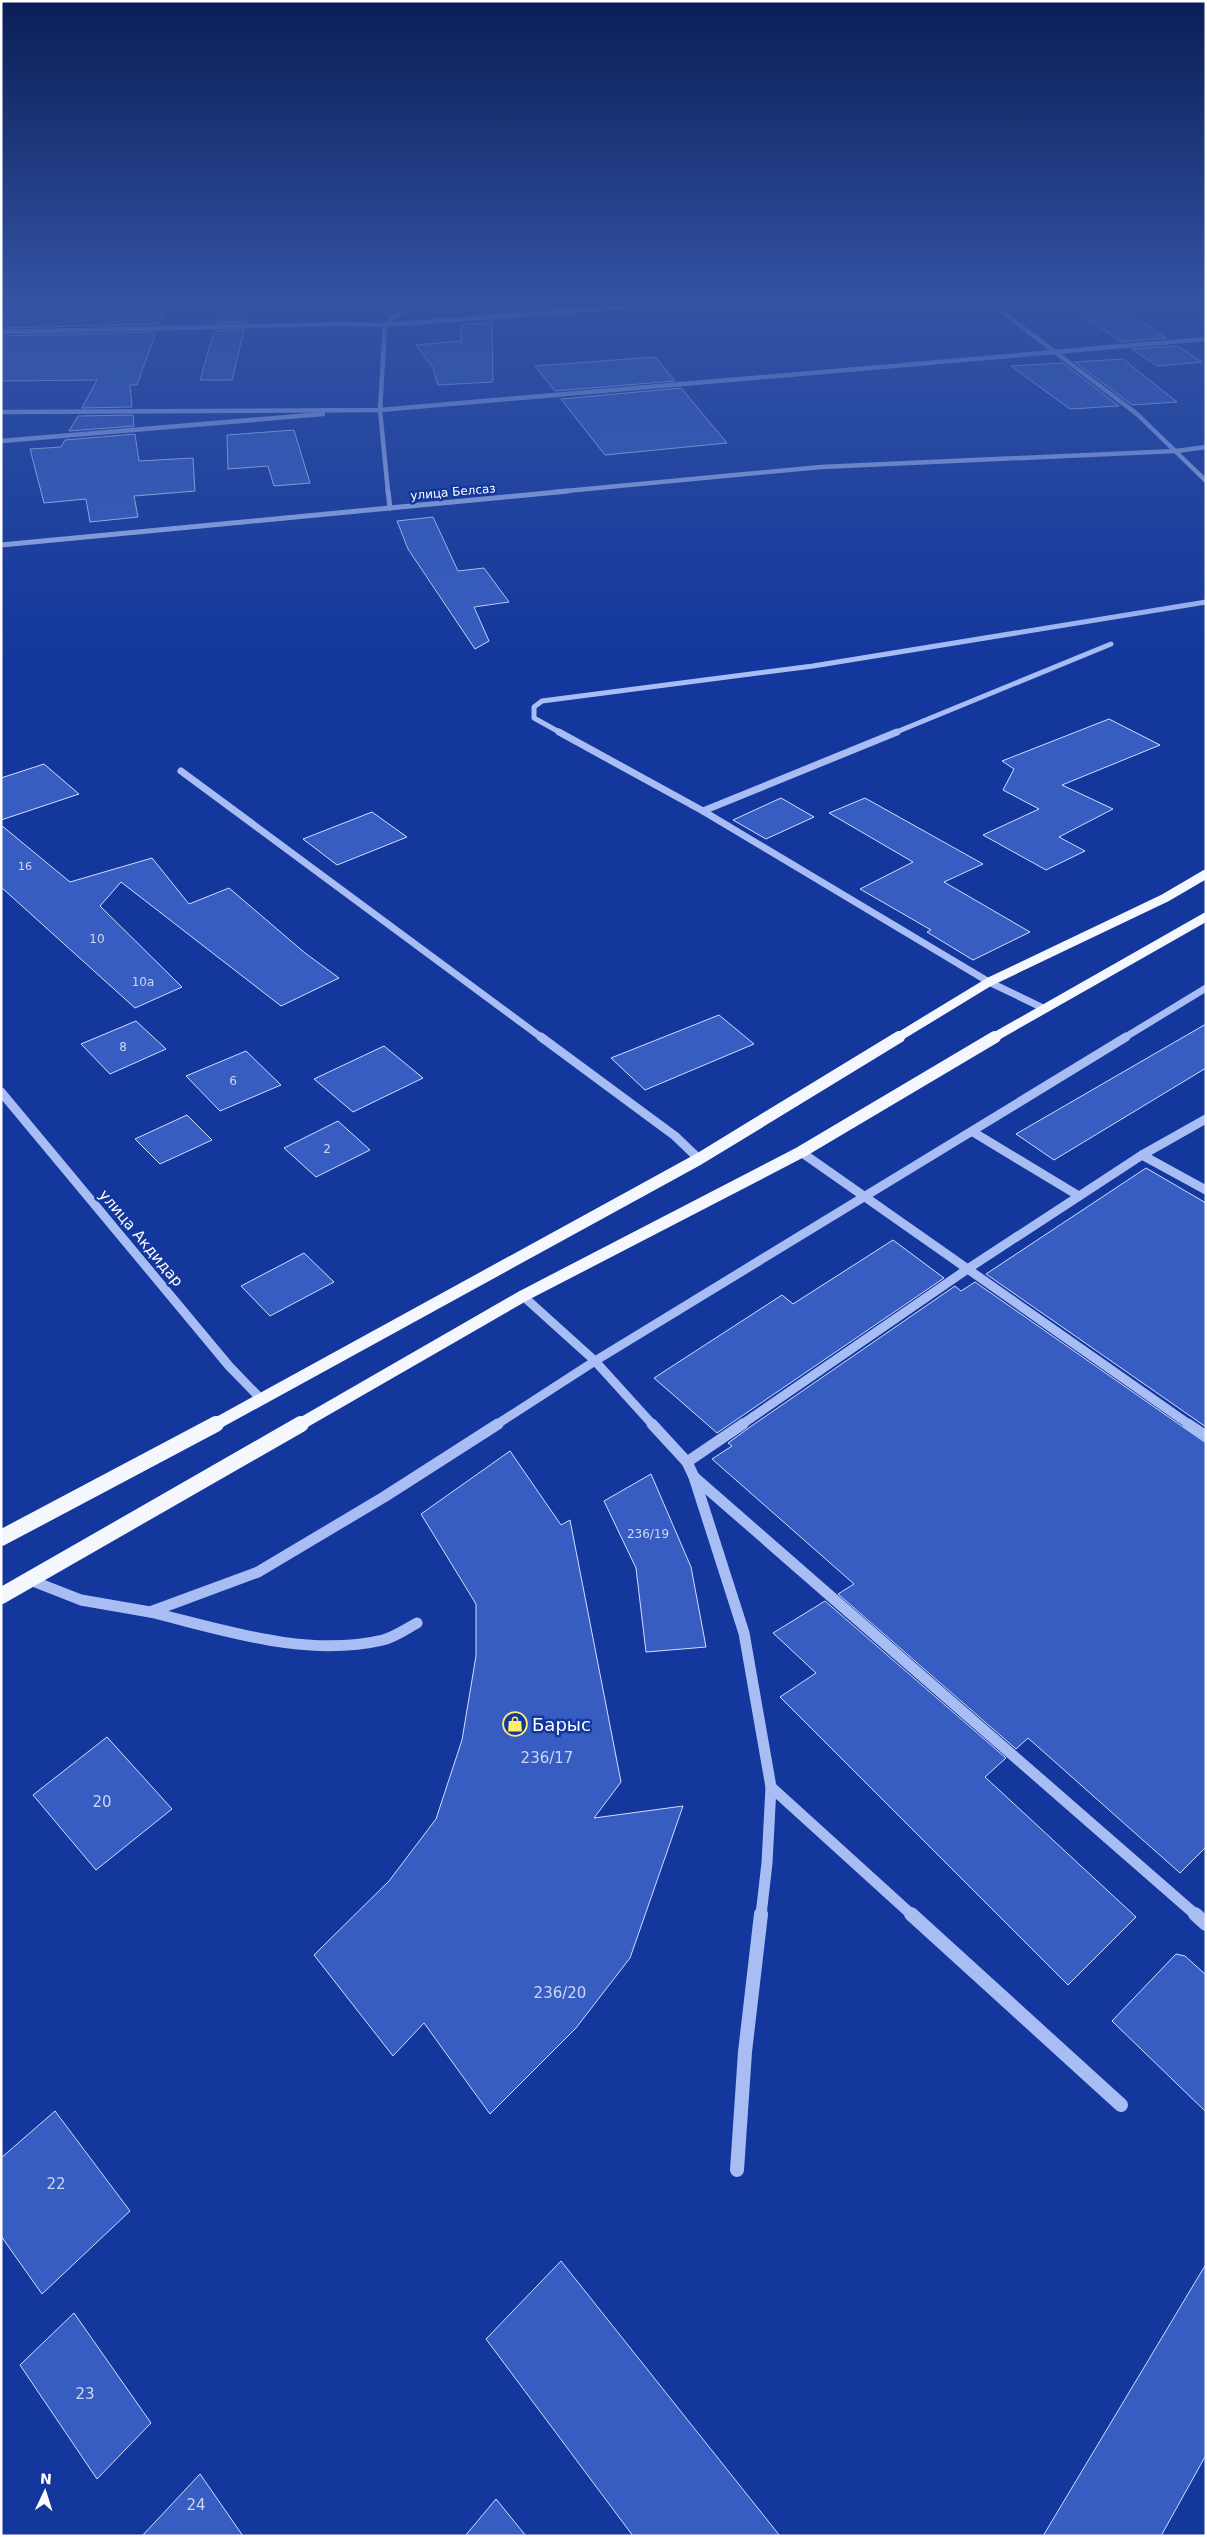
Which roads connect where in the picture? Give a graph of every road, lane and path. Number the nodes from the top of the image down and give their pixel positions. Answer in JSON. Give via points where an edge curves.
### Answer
{"nodes":[{"id":1,"x":257,"y":420,"type":"edge"},
{"id":2,"x":381,"y":420,"type":"edge"},
{"id":3,"x":1144,"y":420,"type":"edge"},
{"id":4,"x":1,"y":442,"type":"edge"},
{"id":5,"x":1206,"y":447,"type":"edge"},
{"id":6,"x":1176,"y":452,"type":"junction"},
{"id":7,"x":1206,"y":481,"type":"edge"},
{"id":8,"x":390,"y":508,"type":"junction"},
{"id":9,"x":1,"y":545,"type":"edge"},
{"id":10,"x":1206,"y":602,"type":"edge"},
{"id":11,"x":1111,"y":644,"type":"dead end"},
{"id":12,"x":181,"y":771,"type":"dead end"},
{"id":13,"x":703,"y":811,"type":"junction"},
{"id":14,"x":1206,"y":874,"type":"edge"},
{"id":15,"x":1206,"y":917,"type":"edge"},
{"id":16,"x":988,"y":982,"type":"junction"},
{"id":17,"x":1206,"y":988,"type":"edge"},
{"id":18,"x":1043,"y":1008,"type":"junction"},
{"id":19,"x":1,"y":1092,"type":"edge"},
{"id":20,"x":1206,"y":1119,"type":"edge"},
{"id":21,"x":973,"y":1132,"type":"junction"},
{"id":22,"x":801,"y":1152,"type":"junction"},
{"id":23,"x":1142,"y":1155,"type":"junction"},
{"id":24,"x":699,"y":1159,"type":"junction"},
{"id":25,"x":1206,"y":1190,"type":"edge"},
{"id":26,"x":1079,"y":1196,"type":"junction"},
{"id":27,"x":866,"y":1198,"type":"junction"},
{"id":28,"x":969,"y":1268,"type":"junction"},
{"id":29,"x":523,"y":1296,"type":"junction"},
{"id":30,"x":595,"y":1361,"type":"junction"},
{"id":31,"x":261,"y":1399,"type":"junction"},
{"id":32,"x":1206,"y":1436,"type":"edge"},
{"id":33,"x":687,"y":1462,"type":"junction"},
{"id":34,"x":694,"y":1477,"type":"junction"},
{"id":35,"x":1,"y":1538,"type":"edge"},
{"id":36,"x":30,"y":1580,"type":"junction"},
{"id":37,"x":1,"y":1596,"type":"edge"},
{"id":38,"x":150,"y":1612,"type":"junction"},
{"id":39,"x":417,"y":1623,"type":"dead end"},
{"id":40,"x":771,"y":1787,"type":"junction"},
{"id":41,"x":1206,"y":1924,"type":"edge"},
{"id":42,"x":1121,"y":2106,"type":"dead end"},
{"id":43,"x":737,"y":2170,"type":"dead end"}],
"edges":[{"from":1,"to":4,"type":"street"},
{"from":2,"to":8,"type":"street"},
{"from":3,"to":6,"type":"street"},
{"from":5,"to":6,"type":"street","name":"улица Белсаз"},
{"from":6,"to":7,"type":"street"},
{"from":6,"to":8,"type":"street","name":"улица Белсаз","via":[[821,467]]},
{"from":8,"to":9,"type":"street","name":"улица Белсаз"},
{"from":10,"to":13,"type":"street","via":[[813,666],[542,700],[534,707],[534,718]]},
{"from":11,"to":13,"type":"street"},
{"from":12,"to":24,"type":"street","via":[[675,1136]]},
{"from":13,"to":16,"type":"street"},
{"from":14,"to":16,"type":"main road","via":[[1165,898]]},
{"from":15,"to":18,"type":"main road"},
{"from":16,"to":18,"type":"street"},
{"from":16,"to":24,"type":"main road"},
{"from":17,"to":21,"type":"street"},
{"from":18,"to":22,"type":"main road"},
{"from":19,"to":31,"type":"street","name":"улица Акдидар","via":[[223,1358]]},
{"from":20,"to":23,"type":"street"},
{"from":21,"to":26,"type":"street"},
{"from":21,"to":27,"type":"street"},
{"from":22,"to":27,"type":"street"},
{"from":22,"to":29,"type":"main road"},
{"from":23,"to":25,"type":"street"},
{"from":23,"to":26,"type":"street"},
{"from":24,"to":31,"type":"main road"},
{"from":26,"to":28,"type":"street"},
{"from":27,"to":28,"type":"street"},
{"from":27,"to":30,"type":"street"},
{"from":28,"to":32,"type":"street"},
{"from":28,"to":33,"type":"street"},
{"from":29,"to":30,"type":"street"},
{"from":29,"to":36,"type":"main road"},
{"from":30,"to":33,"type":"street"},
{"from":30,"to":38,"type":"street","via":[[384,1497],[258,1572]]},
{"from":31,"to":35,"type":"main road"},
{"from":33,"to":34,"type":"street"},
{"from":34,"to":40,"type":"street","via":[[744,1634]]},
{"from":34,"to":41,"type":"street"},
{"from":36,"to":37,"type":"main road"},
{"from":36,"to":38,"type":"street","via":[[81,1600]]},
{"from":38,"to":39,"type":"street","via":[[269,1640],[341,1645],[384,1640]]},
{"from":40,"to":42,"type":"street"},
{"from":40,"to":43,"type":"street","via":[[767,1863],[745,2052]]}]}
